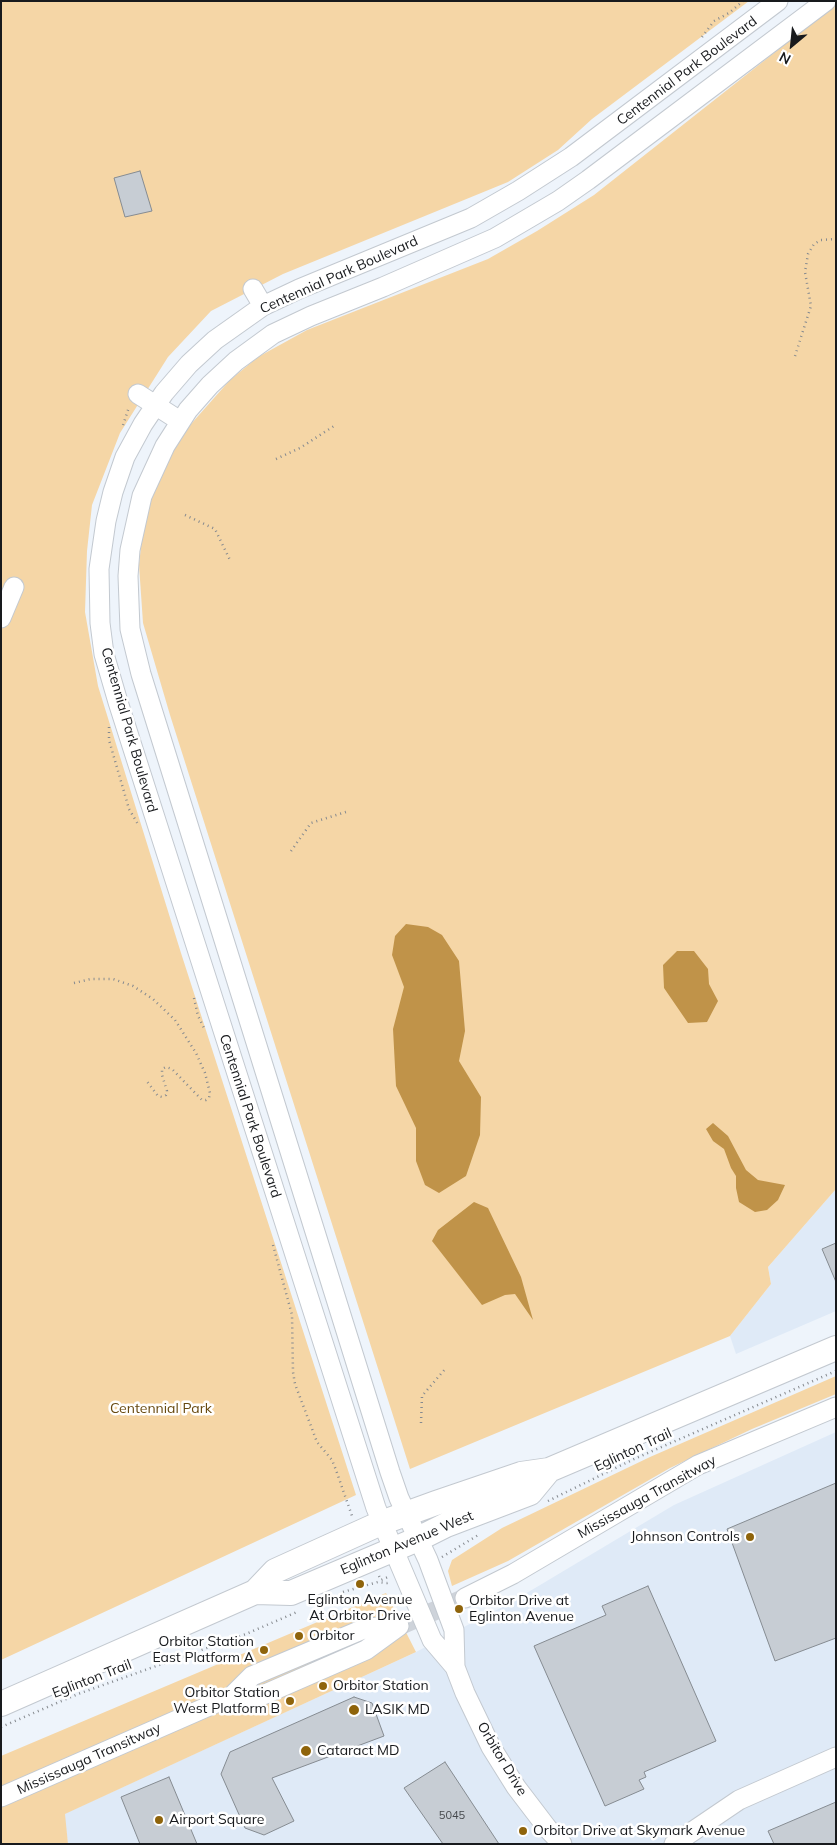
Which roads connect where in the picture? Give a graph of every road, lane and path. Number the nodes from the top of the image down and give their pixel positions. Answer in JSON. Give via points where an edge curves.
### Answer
{"nodes":[{"id":1,"x":743,"y":1,"type":"edge"},
{"id":2,"x":778,"y":1,"type":"edge"},
{"id":3,"x":826,"y":1,"type":"edge"},
{"id":4,"x":698,"y":43,"type":"dead end"},
{"id":5,"x":836,"y":239,"type":"edge"},
{"id":6,"x":253,"y":289,"type":"dead end"},
{"id":7,"x":264,"y":306,"type":"junction"},
{"id":8,"x":795,"y":356,"type":"dead end"},
{"id":9,"x":138,"y":394,"type":"dead end"},
{"id":10,"x":156,"y":405,"type":"junction"},
{"id":11,"x":180,"y":421,"type":"junction"},
{"id":12,"x":334,"y":426,"type":"dead end"},
{"id":13,"x":276,"y":459,"type":"dead end"},
{"id":14,"x":185,"y":515,"type":"dead end"},
{"id":15,"x":230,"y":560,"type":"dead end"},
{"id":16,"x":14,"y":587,"type":"dead end"},
{"id":17,"x":1,"y":618,"type":"edge"},
{"id":18,"x":349,"y":811,"type":"dead end"},
{"id":19,"x":291,"y":851,"type":"dead end"},
{"id":20,"x":208,"y":889,"type":"junction"},
{"id":21,"x":180,"y":899,"type":"junction"},
{"id":22,"x":74,"y":983,"type":"dead end"},
{"id":23,"x":192,"y":990,"type":"dead end"},
{"id":24,"x":207,"y":1033,"type":"dead end"},
{"id":25,"x":146,"y":1080,"type":"dead end"},
{"id":26,"x":271,"y":1238,"type":"dead end"},
{"id":27,"x":836,"y":1348,"type":"edge"},
{"id":28,"x":446,"y":1368,"type":"dead end"},
{"id":29,"x":836,"y":1371,"type":"edge"},
{"id":30,"x":836,"y":1407,"type":"edge"},
{"id":31,"x":421,"y":1423,"type":"dead end"},
{"id":32,"x":547,"y":1501,"type":"dead end"},
{"id":33,"x":353,"y":1519,"type":"dead end"},
{"id":34,"x":412,"y":1527,"type":"junction"},
{"id":35,"x":484,"y":1531,"type":"dead end"},
{"id":36,"x":387,"y":1537,"type":"junction"},
{"id":37,"x":443,"y":1556,"type":"dead end"},
{"id":38,"x":387,"y":1583,"type":"dead end"},
{"id":39,"x":336,"y":1595,"type":"dead end"},
{"id":40,"x":464,"y":1598,"type":"tunnel mouth"},
{"id":41,"x":298,"y":1611,"type":"dead end"},
{"id":42,"x":455,"y":1667,"type":"junction"},
{"id":43,"x":232,"y":1696,"type":"junction"},
{"id":44,"x":1,"y":1704,"type":"edge"},
{"id":45,"x":1,"y":1727,"type":"edge"},
{"id":46,"x":836,"y":1757,"type":"edge"},
{"id":47,"x":1,"y":1797,"type":"edge"},
{"id":48,"x":562,"y":1844,"type":"edge"},
{"id":49,"x":674,"y":1844,"type":"edge"}],
"edges":[{"from":1,"to":4,"type":"path","via":[[714,21]]},
{"from":2,"to":7,"type":"street","name":"Centennial Park Boulevard","via":[[571,157],[518,191],[471,218]]},
{"from":3,"to":11,"type":"street","name":"Centennial Park Boulevard","via":[[558,201],[495,238],[273,334],[210,385]]},
{"from":5,"to":8,"type":"path","via":[[821,240],[808,254],[805,272],[811,306]]},
{"from":6,"to":7,"type":"street"},
{"from":7,"to":10,"type":"street","name":"Centennial Park Boulevard","via":[[189,364]]},
{"from":9,"to":10,"type":"street"},
{"from":10,"to":11,"type":"street"},
{"from":10,"to":21,"type":"street","name":"Centennial Park Boulevard","via":[[125,457],[94,550],[104,654]]},
{"from":11,"to":20,"type":"street","name":"Centennial Park Boulevard","via":[[156,462],[142,496],[130,550],[128,604],[130,629],[141,674]]},
{"from":12,"to":13,"type":"path"},
{"from":14,"to":15,"type":"path","via":[[215,529]]},
{"from":16,"to":17,"type":"street"},
{"from":18,"to":19,"type":"path","via":[[311,823]]},
{"from":20,"to":21,"type":"street"},
{"from":20,"to":34,"type":"street","name":"Centennial Park Boulevard","via":[[372,1416]]},
{"from":21,"to":36,"type":"street","name":"Centennial Park Boulevard"},
{"from":22,"to":25,"type":"path","via":[[113,979],[133,986],[153,999],[175,1020],[196,1053],[205,1073],[210,1098],[202,1100],[172,1069],[166,1067],[162,1070],[166,1096],[158,1096]]},
{"from":23,"to":24,"type":"path","via":[[198,1016]]},
{"from":26,"to":33,"type":"path","via":[[292,1315],[295,1384],[317,1442],[332,1460]]},
{"from":27,"to":34,"type":"main road","name":"Eglinton Avenue West","via":[[549,1470],[521,1474]]},
{"from":28,"to":31,"type":"path","via":[[422,1396]]},
{"from":29,"to":32,"type":"path","name":"Eglinton Trail","via":[[634,1459]]},
{"from":30,"to":40,"type":"street","name":"Mississauga Transitway","via":[[698,1465],[513,1574]]},
{"from":34,"to":36,"type":"main road","name":"Eglinton Avenue West"},
{"from":34,"to":42,"type":"street","name":"Orbitor Drive","via":[[454,1630]]},
{"from":35,"to":37,"type":"path"},
{"from":36,"to":42,"type":"street","name":"Orbitor Drive","via":[[432,1640]]},
{"from":36,"to":44,"type":"main road","name":"Eglinton Avenue West","via":[[275,1571],[255,1592]]},
{"from":38,"to":39,"type":"path","via":[[378,1582]]},
{"from":41,"to":45,"type":"path","name":"Eglinton Trail","via":[[246,1634],[78,1694]]},
{"from":42,"to":48,"type":"street","name":"Orbitor Drive","via":[[491,1747],[516,1787]]},
{"from":43,"to":43,"type":"street","name":"Mississauga Transitway","via":[[263,1695],[366,1650],[399,1626],[366,1628],[252,1676]]},
{"from":43,"to":47,"type":"street","name":"Mississauga Transitway"},
{"from":46,"to":49,"type":"street","via":[[739,1800]]}]}
